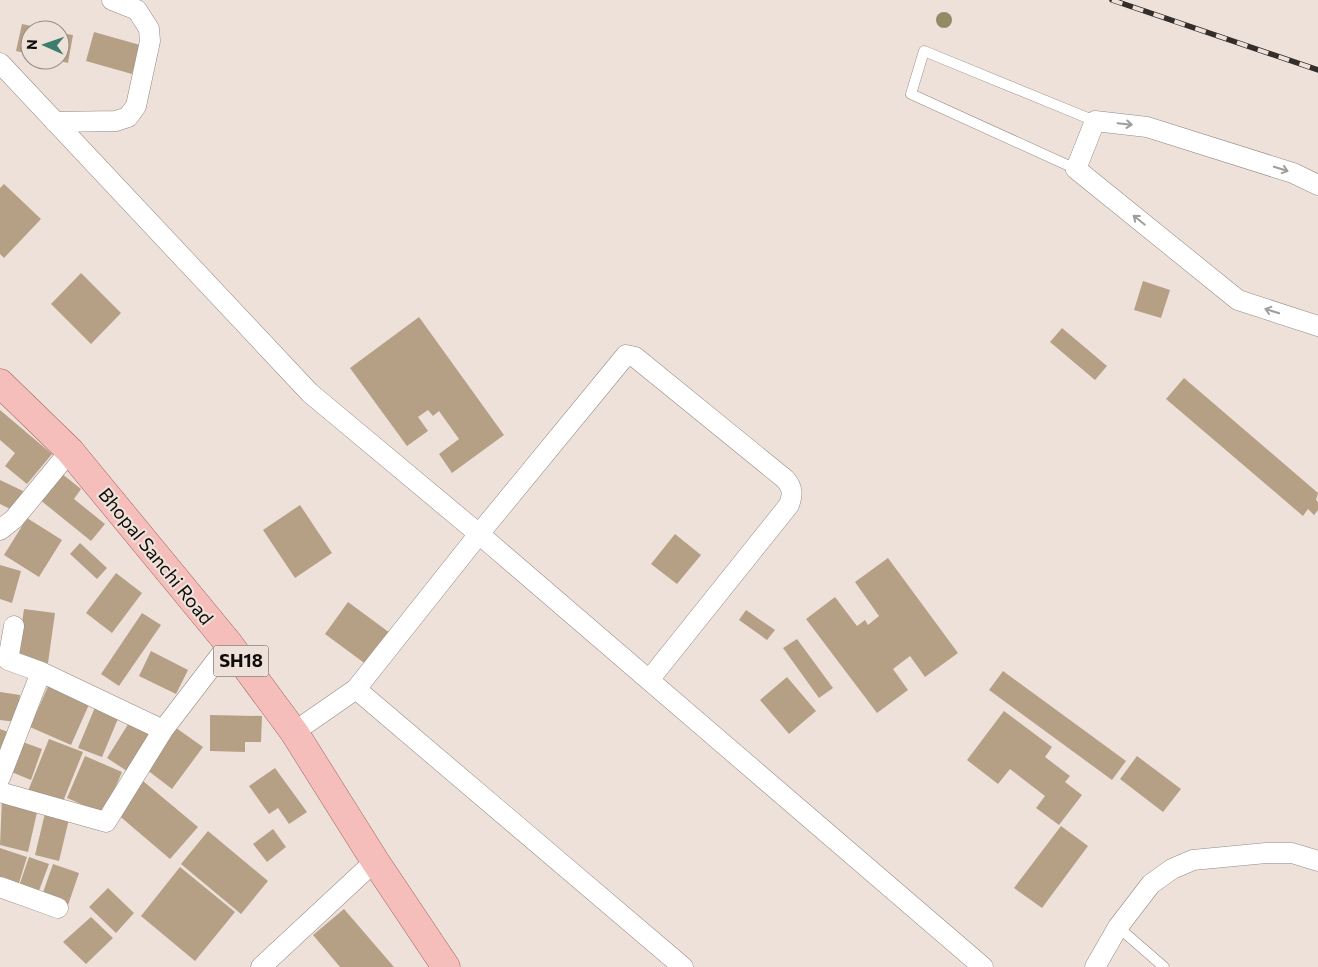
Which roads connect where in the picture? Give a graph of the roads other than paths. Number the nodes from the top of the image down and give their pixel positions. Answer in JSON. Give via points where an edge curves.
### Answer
{"nodes":[{"id":1,"x":112,"y":0,"type":"edge"},
{"id":2,"x":0,"y":64,"type":"edge"},
{"id":3,"x":1095,"y":121,"type":"junction"},
{"id":4,"x":55,"y":122,"type":"junction"},
{"id":5,"x":1076,"y":169,"type":"junction"},
{"id":6,"x":1318,"y":185,"type":"edge"},
{"id":7,"x":1318,"y":326,"type":"edge"},
{"id":8,"x":0,"y":383,"type":"edge"},
{"id":9,"x":70,"y":451,"type":"junction"},
{"id":10,"x":0,"y":530,"type":"edge"},
{"id":11,"x":478,"y":534,"type":"junction"},
{"id":12,"x":14,"y":626,"type":"dead end"},
{"id":13,"x":228,"y":644,"type":"junction"},
{"id":14,"x":41,"y":672,"type":"junction"},
{"id":15,"x":648,"y":680,"type":"junction"},
{"id":16,"x":356,"y":690,"type":"junction"},
{"id":17,"x":163,"y":730,"type":"junction"},
{"id":18,"x":294,"y":732,"type":"junction"},
{"id":19,"x":0,"y":778,"type":"edge"},
{"id":20,"x":0,"y":792,"type":"edge"},
{"id":21,"x":375,"y":861,"type":"junction"},
{"id":22,"x":1318,"y":861,"type":"edge"},
{"id":23,"x":0,"y":887,"type":"edge"},
{"id":24,"x":58,"y":908,"type":"dead end"},
{"id":25,"x":1118,"y":927,"type":"junction"},
{"id":26,"x":262,"y":967,"type":"edge"},
{"id":27,"x":446,"y":967,"type":"edge"},
{"id":28,"x":683,"y":967,"type":"edge"},
{"id":29,"x":983,"y":967,"type":"edge"},
{"id":30,"x":1096,"y":967,"type":"edge"},
{"id":31,"x":1164,"y":967,"type":"edge"}],
"edges":[{"from":1,"to":4,"type":"street","via":[[137,10],[149,29],[150,41],[136,106],[128,117],[116,121]]},
{"from":2,"to":4,"type":"street"},
{"from":3,"to":5,"type":"street"},
{"from":3,"to":5,"type":"lane","via":[[924,51],[911,94]]},
{"from":3,"to":6,"type":"street","one_way":true,"via":[[1147,127],[1292,173]]},
{"from":4,"to":11,"type":"street","via":[[310,393]]},
{"from":7,"to":5,"type":"street","one_way":true,"via":[[1238,300]]},
{"from":8,"to":9,"type":"main road","name":"Bhopal Sanchi Road","number":"SH18"},
{"from":9,"to":10,"type":"street","via":[[14,520]]},
{"from":9,"to":13,"type":"main road","name":"Bhopal Sanchi Road","number":"SH18"},
{"from":11,"to":15,"type":"street"},
{"from":11,"to":15,"type":"street","via":[[626,355],[635,357],[785,479],[793,495],[789,505]]},
{"from":11,"to":16,"type":"street"},
{"from":12,"to":14,"type":"street","via":[[8,660]]},
{"from":13,"to":17,"type":"street"},
{"from":13,"to":18,"type":"main road","name":"Bhopal Sanchi Road","number":"SH18"},
{"from":14,"to":17,"type":"street"},
{"from":14,"to":19,"type":"street"},
{"from":15,"to":29,"type":"street"},
{"from":16,"to":18,"type":"street"},
{"from":16,"to":28,"type":"street"},
{"from":17,"to":20,"type":"street","via":[[106,822]]},
{"from":18,"to":21,"type":"main road","name":"Bhopal Sanchi Road","number":"SH18"},
{"from":21,"to":26,"type":"street"},
{"from":21,"to":27,"type":"main road","name":"Bhopal Sanchi Road","number":"SH18"},
{"from":22,"to":25,"type":"street","via":[[1292,853],[1194,860],[1172,869],[1151,884]]},
{"from":23,"to":24,"type":"street"},
{"from":25,"to":30,"type":"street"},
{"from":25,"to":31,"type":"lane"}]}
